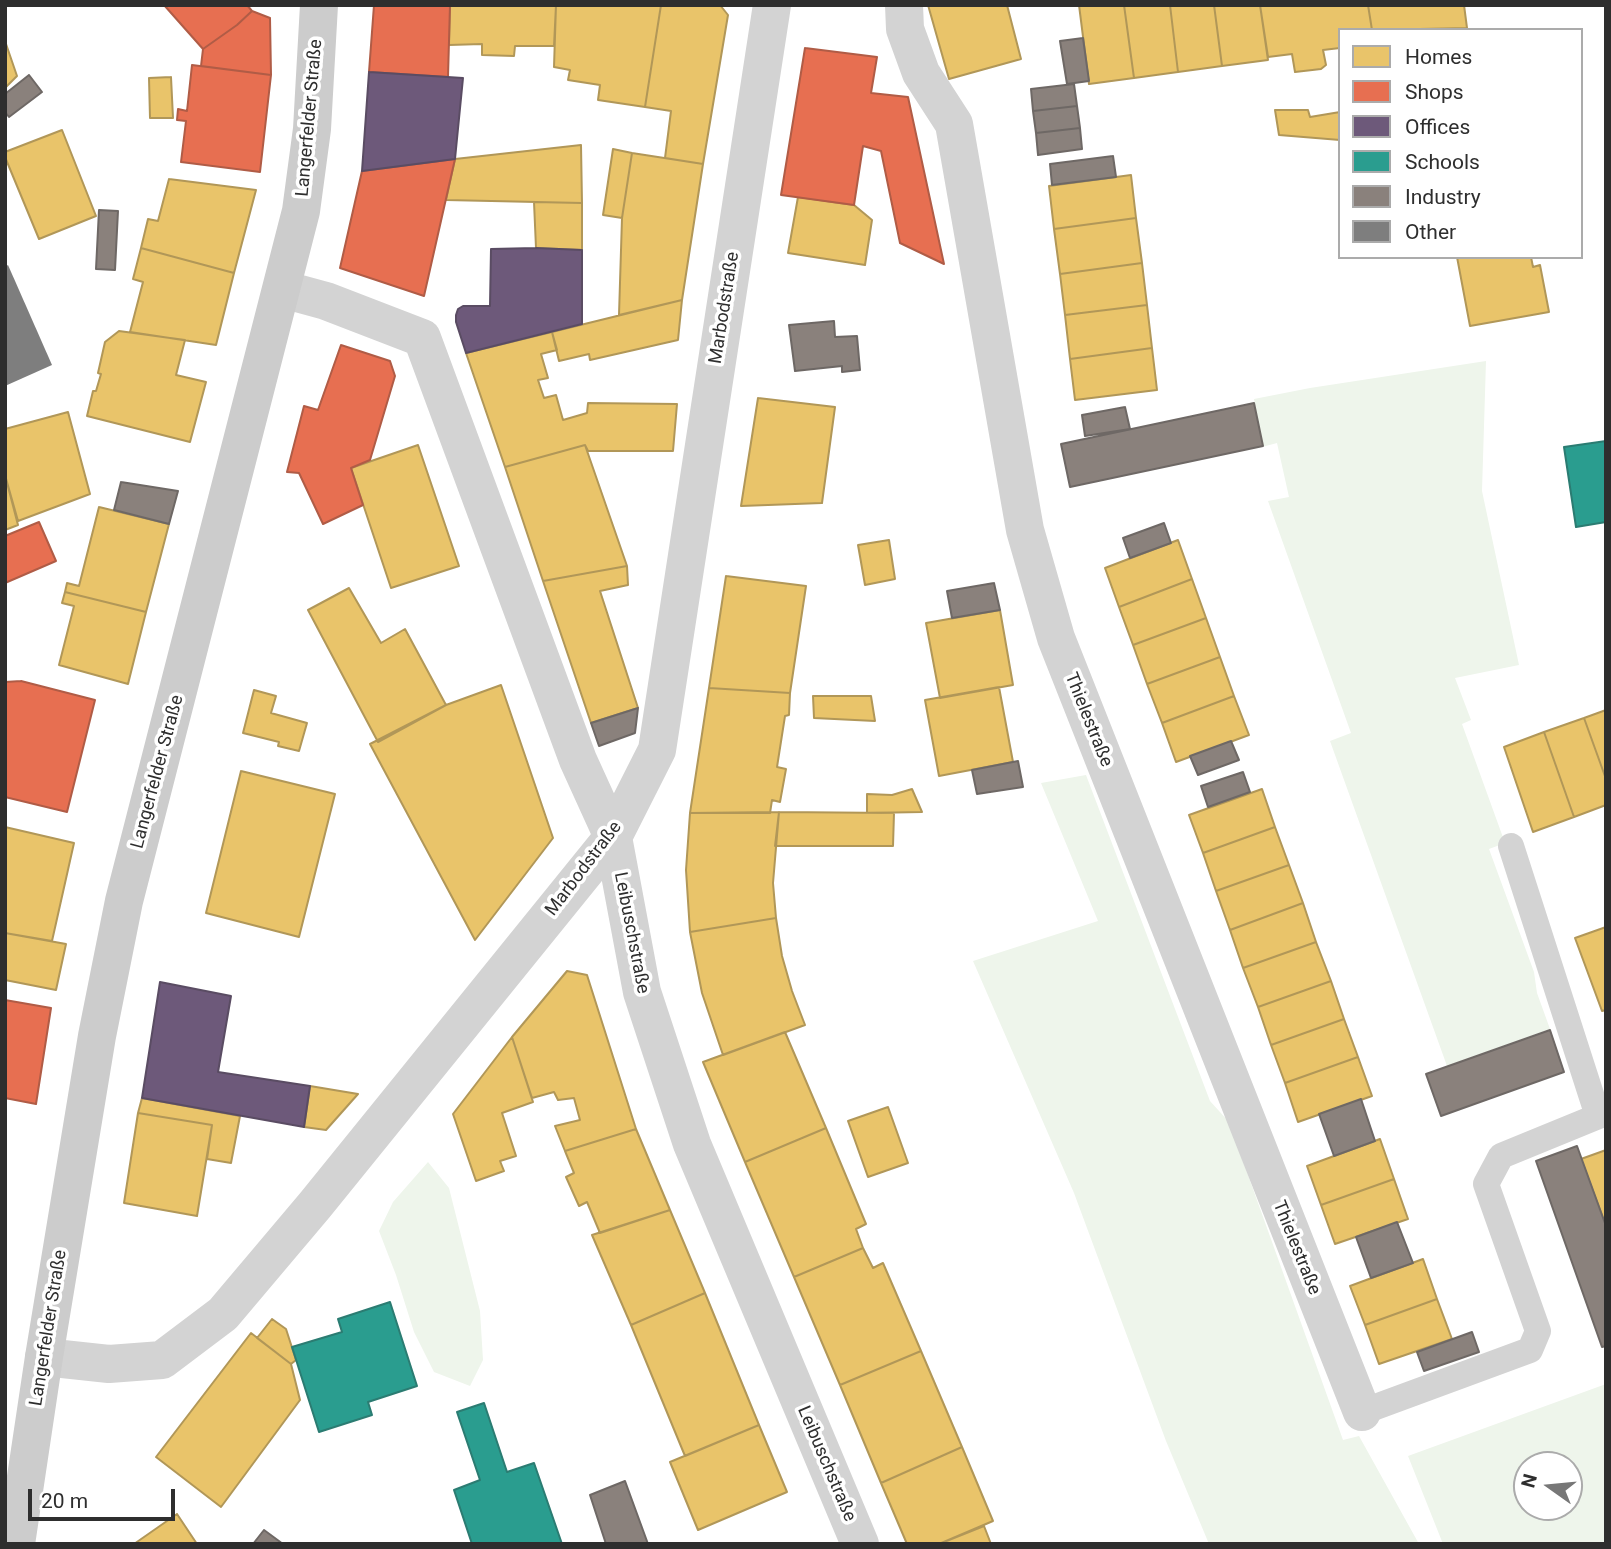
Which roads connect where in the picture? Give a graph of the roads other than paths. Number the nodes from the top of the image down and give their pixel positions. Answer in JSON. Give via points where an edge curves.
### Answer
{"nodes":[{"id":1,"x":319,"y":5,"type":"edge"},
{"id":2,"x":772,"y":5,"type":"edge"},
{"id":3,"x":904,"y":5,"type":"edge"},
{"id":4,"x":282,"y":289,"type":"junction"},
{"id":5,"x":612,"y":837,"type":"junction"},
{"id":6,"x":1511,"y":846,"type":"dead end"},
{"id":7,"x":1602,"y":1115,"type":"edge"},
{"id":8,"x":44,"y":1357,"type":"junction"},
{"id":9,"x":1362,"y":1412,"type":"joint"},
{"id":10,"x":13,"y":1539,"type":"edge"},
{"id":11,"x":860,"y":1544,"type":"edge"}],
"edges":[{"from":1,"to":4,"type":"main road","name":"Langerfelder Straße","via":[[313,129],[302,211]]},
{"from":2,"to":5,"type":"street","name":"Marbodstraße","via":[[657,750]]},
{"from":3,"to":9,"type":"street","name":"Thielestraße","via":[[905,29],[920,73],[954,124],[1025,530],[1056,638]]},
{"from":4,"to":5,"type":"street","name":"Leibuschstraße","via":[[422,338],[578,760]]},
{"from":4,"to":8,"type":"main road","name":"Langerfelder Straße","via":[[124,901]]},
{"from":5,"to":8,"type":"street","name":"Marbodstraße","via":[[223,1314],[162,1360],[108,1364]]},
{"from":5,"to":11,"type":"street","name":"Leibuschstraße","via":[[642,992],[692,1144]]},
{"from":6,"to":7,"type":"lane"},
{"from":7,"to":9,"type":"lane","via":[[1501,1156],[1486,1184],[1538,1331],[1530,1350]]},
{"from":8,"to":10,"type":"main road","name":"Langerfelder Straße"}]}
